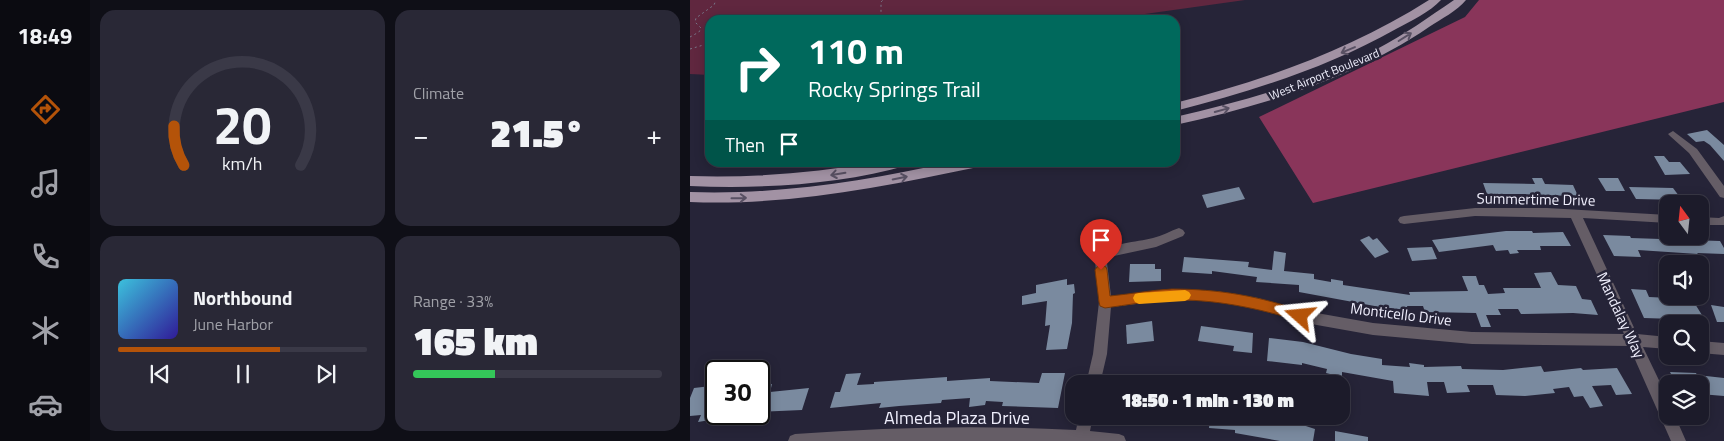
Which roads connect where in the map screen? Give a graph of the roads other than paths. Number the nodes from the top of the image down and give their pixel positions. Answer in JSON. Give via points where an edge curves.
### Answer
{"nodes":[{"id":1,"x":1436,"y":0,"type":"edge"},
{"id":2,"x":1461,"y":0,"type":"edge"},
{"id":3,"x":1422,"y":10,"type":"junction"},
{"id":4,"x":1437,"y":17,"type":"junction"},
{"id":5,"x":1311,"y":66,"type":"junction"},
{"id":6,"x":1324,"y":77,"type":"junction"},
{"id":7,"x":1180,"y":106,"type":"edge"},
{"id":8,"x":1180,"y":120,"type":"edge"},
{"id":9,"x":1673,"y":134,"type":"dead end"},
{"id":10,"x":876,"y":167,"type":"edge"},
{"id":11,"x":953,"y":167,"type":"edge"},
{"id":12,"x":690,"y":182,"type":"edge"},
{"id":13,"x":712,"y":182,"type":"junction"},
{"id":14,"x":1724,"y":194,"type":"edge"},
{"id":15,"x":695,"y":197,"type":"edge"},
{"id":16,"x":1574,"y":214,"type":"junction"},
{"id":17,"x":1659,"y":219,"type":"edge"},
{"id":18,"x":1404,"y":220,"type":"dead end"},
{"id":19,"x":1724,"y":220,"type":"edge"},
{"id":20,"x":1709,"y":221,"type":"edge"},
{"id":21,"x":1179,"y":233,"type":"dead end"},
{"id":22,"x":1105,"y":302,"type":"junction"},
{"id":23,"x":1632,"y":340,"type":"junction"},
{"id":24,"x":1659,"y":343,"type":"edge"},
{"id":25,"x":1709,"y":348,"type":"edge"},
{"id":26,"x":1724,"y":349,"type":"edge"},
{"id":27,"x":1095,"y":375,"type":"edge"},
{"id":28,"x":1659,"y":397,"type":"edge"},
{"id":29,"x":1084,"y":425,"type":"edge"},
{"id":30,"x":1672,"y":425,"type":"edge"},
{"id":31,"x":1081,"y":439,"type":"edge"},
{"id":32,"x":795,"y":441,"type":"edge"},
{"id":33,"x":1120,"y":441,"type":"edge"},
{"id":34,"x":1679,"y":441,"type":"edge"}],
"edges":[{"from":1,"to":3,"type":"main road","name":"West Airport Boulevard"},
{"from":2,"to":4,"type":"main road","name":"West Airport Boulevard"},
{"from":3,"to":4,"type":"main road"},
{"from":3,"to":5,"type":"main road","name":"West Airport Boulevard","one_way":true,"via":[[1366,43]]},
{"from":6,"to":4,"type":"main road","name":"West Airport Boulevard","one_way":true,"via":[[1380,52]]},
{"from":5,"to":6,"type":"main road"},
{"from":5,"to":7,"type":"main road","name":"West Airport Boulevard","via":[[1259,85]]},
{"from":8,"to":6,"type":"main road","name":"West Airport Boulevard","one_way":true,"via":[[1272,96]]},
{"from":9,"to":14,"type":"street","via":[[1693,151]]},
{"from":10,"to":13,"type":"main road","one_way":true,"via":[[821,177]]},
{"from":15,"to":11,"type":"main road","one_way":true,"via":[[810,194]]},
{"from":12,"to":13,"type":"main road"},
{"from":13,"to":15,"type":"main road"},
{"from":16,"to":17,"type":"street","name":"Summertime Drive"},
{"from":16,"to":18,"type":"street","name":"Summertime Drive","via":[[1476,212]]},
{"from":16,"to":23,"type":"street","name":"Mandalay Way"},
{"from":19,"to":20,"type":"street"},
{"from":21,"to":22,"type":"street","via":[[1111,252],[1101,261]]},
{"from":22,"to":23,"type":"street","name":"Monticello Drive","via":[[1170,295],[1216,296],[1373,329],[1472,338]]},
{"from":22,"to":27,"type":"street"},
{"from":23,"to":24,"type":"street","name":"Monticello Drive"},
{"from":23,"to":28,"type":"street","name":"Mandalay Way"},
{"from":25,"to":26,"type":"street"},
{"from":29,"to":31,"type":"street"},
{"from":30,"to":34,"type":"street","name":"Mandalay Way"},
{"from":31,"to":32,"type":"street","name":"Almeda Plaza Drive","via":[[990,433],[917,433]]},
{"from":31,"to":33,"type":"street","name":"Almeda Plaza Drive"}]}
